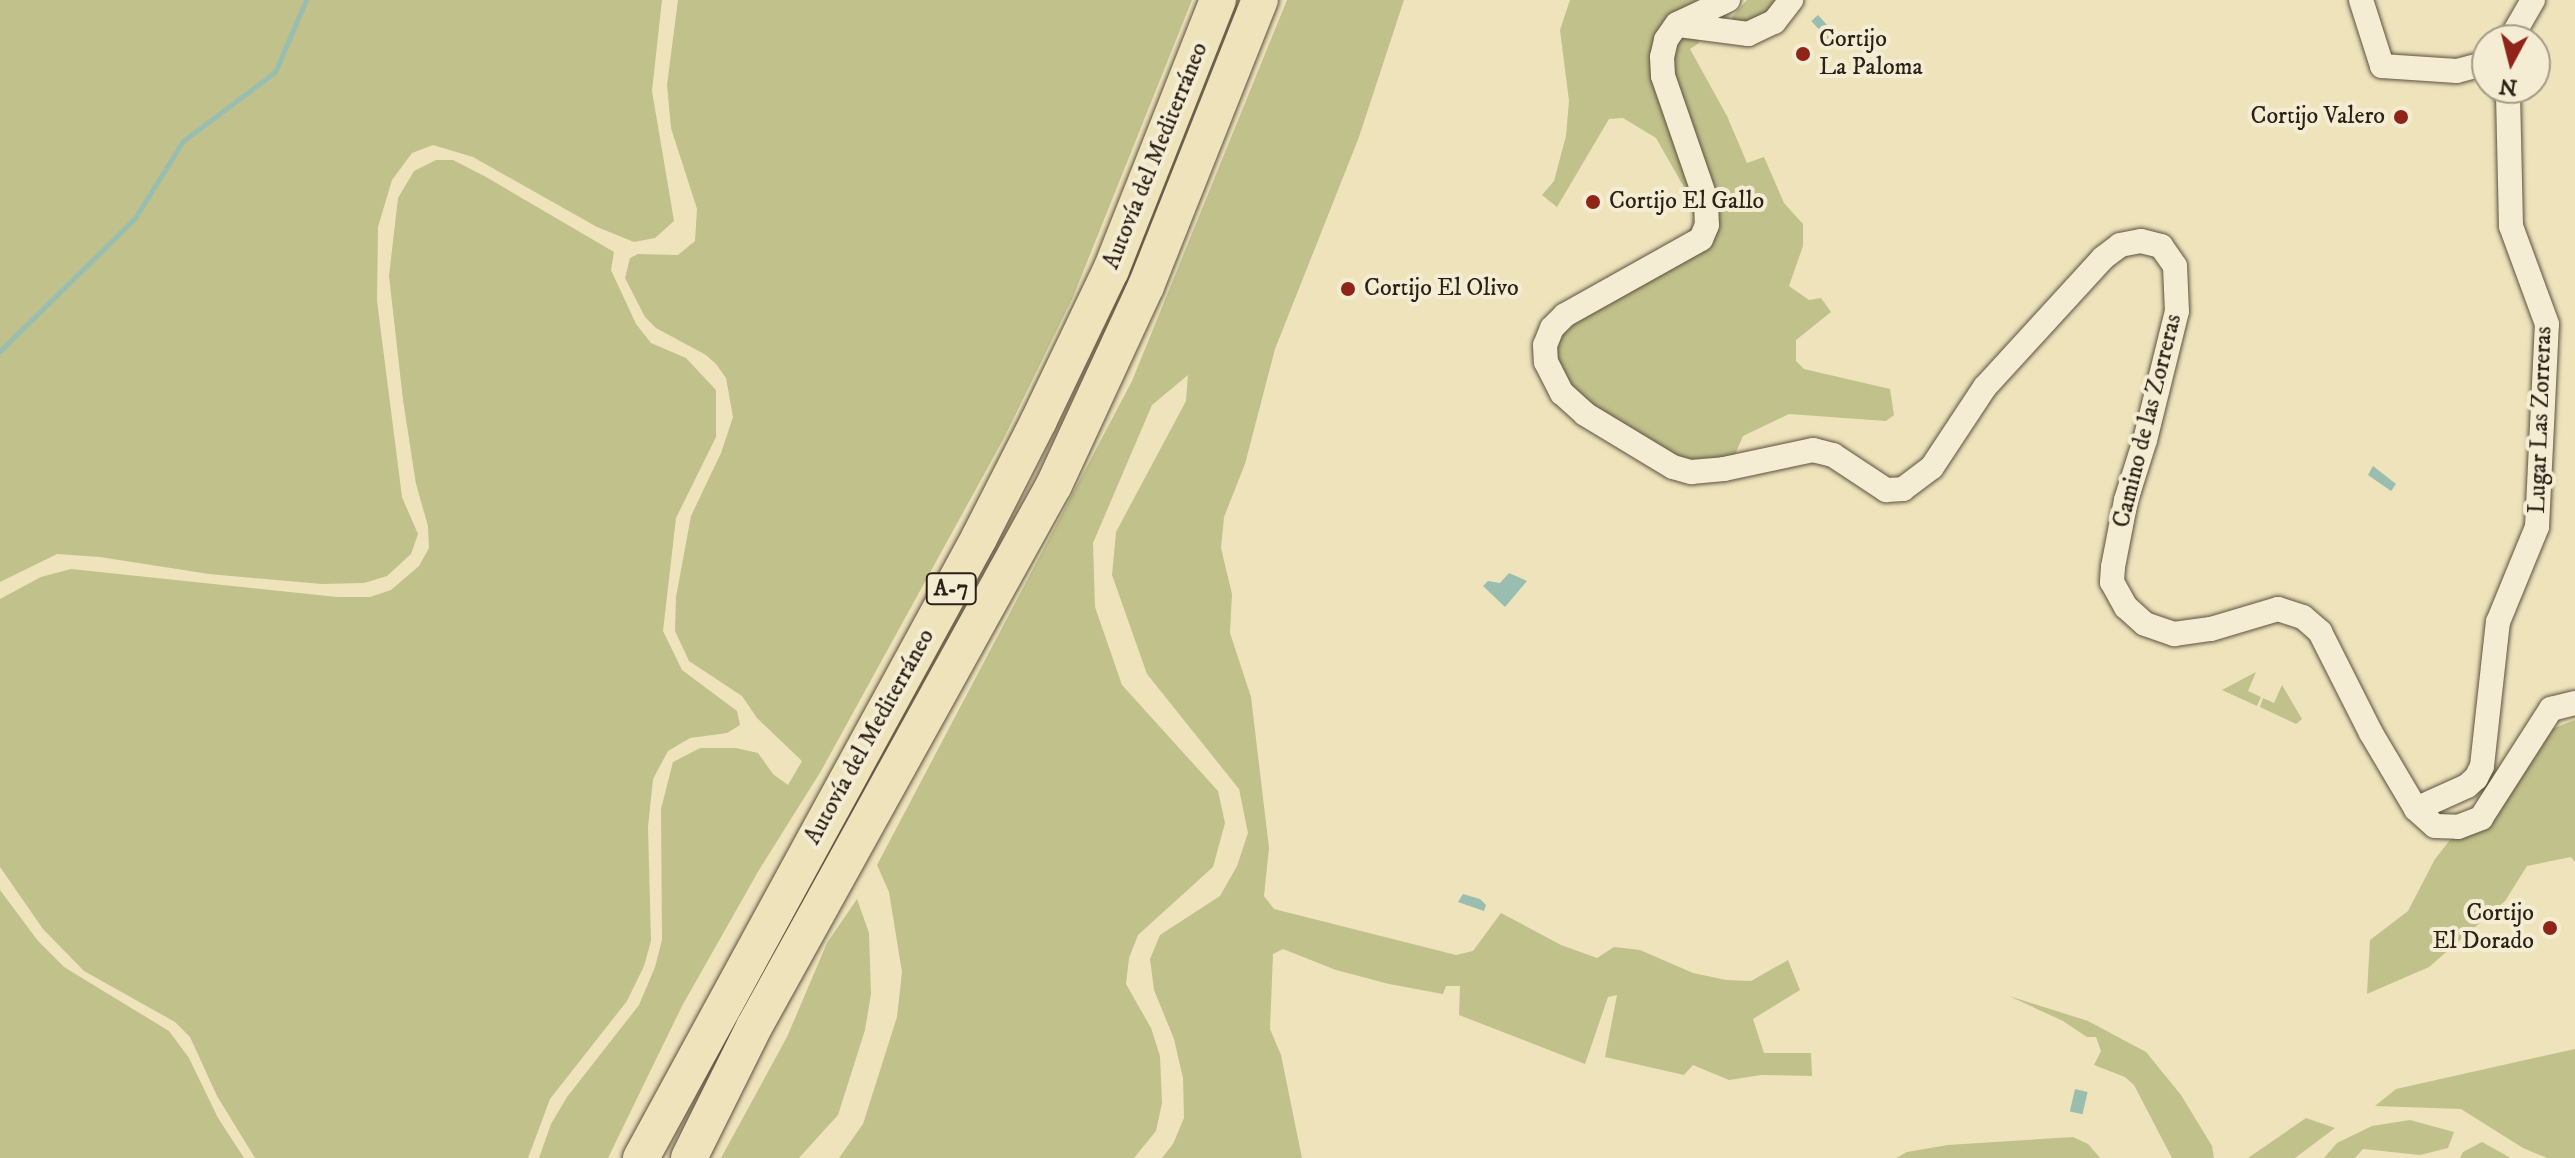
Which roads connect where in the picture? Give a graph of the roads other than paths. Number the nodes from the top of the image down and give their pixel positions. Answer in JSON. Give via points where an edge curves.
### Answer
{"nodes":[{"id":1,"x":1218,"y":0,"type":"edge"},
{"id":2,"x":1260,"y":0,"type":"edge"},
{"id":3,"x":1728,"y":0,"type":"edge"},
{"id":4,"x":1791,"y":0,"type":"edge"},
{"id":5,"x":2361,"y":0,"type":"edge"},
{"id":6,"x":2533,"y":0,"type":"edge"},
{"id":7,"x":1677,"y":24,"type":"junction"},
{"id":8,"x":2519,"y":24,"type":"edge"},
{"id":9,"x":2471,"y":67,"type":"edge"},
{"id":10,"x":2508,"y":104,"type":"edge"},
{"id":11,"x":2575,"y":703,"type":"edge"},
{"id":12,"x":2416,"y":809,"type":"junction"},
{"id":13,"x":641,"y":1158,"type":"edge"},
{"id":14,"x":689,"y":1158,"type":"edge"}],
"edges":[{"from":1,"to":13,"type":"highway","name":"Autovía del Mediterráneo","number":"A-7","via":[[1111,270],[1039,420]]},
{"from":2,"to":14,"type":"highway","name":"Autovía del Mediterráneo","number":"A-7","via":[[1146,286],[1054,485],[754,1027]]},
{"from":3,"to":7,"type":"street"},
{"from":4,"to":7,"type":"street","via":[[1774,22],[1748,34]]},
{"from":5,"to":9,"type":"street","via":[[2382,66]]},
{"from":6,"to":8,"type":"street"},
{"from":7,"to":12,"type":"street","name":"Camino de las Zorreras","via":[[1666,40],[1663,76],[1706,200],[1707,225],[1701,239],[1684,252],[1633,274],[1552,328],[1546,362],[1562,393],[1610,432],[1682,469],[1724,469],[1813,450],[1833,455],[1886,490],[1903,489],[1932,467],[1985,387],[2103,258],[2120,245],[2141,241],[2161,246],[2175,266],[2177,311],[2126,500],[2112,582],[2126,607],[2145,624],[2174,634],[2278,609],[2303,617],[2320,632]]},
{"from":10,"to":12,"type":"street","name":"Lugar Las Zorreras","via":[[2511,226],[2547,324],[2537,527],[2498,622],[2482,766],[2467,786]]},
{"from":11,"to":12,"type":"street","via":[[2551,709],[2481,818],[2458,827],[2435,826]]}]}
